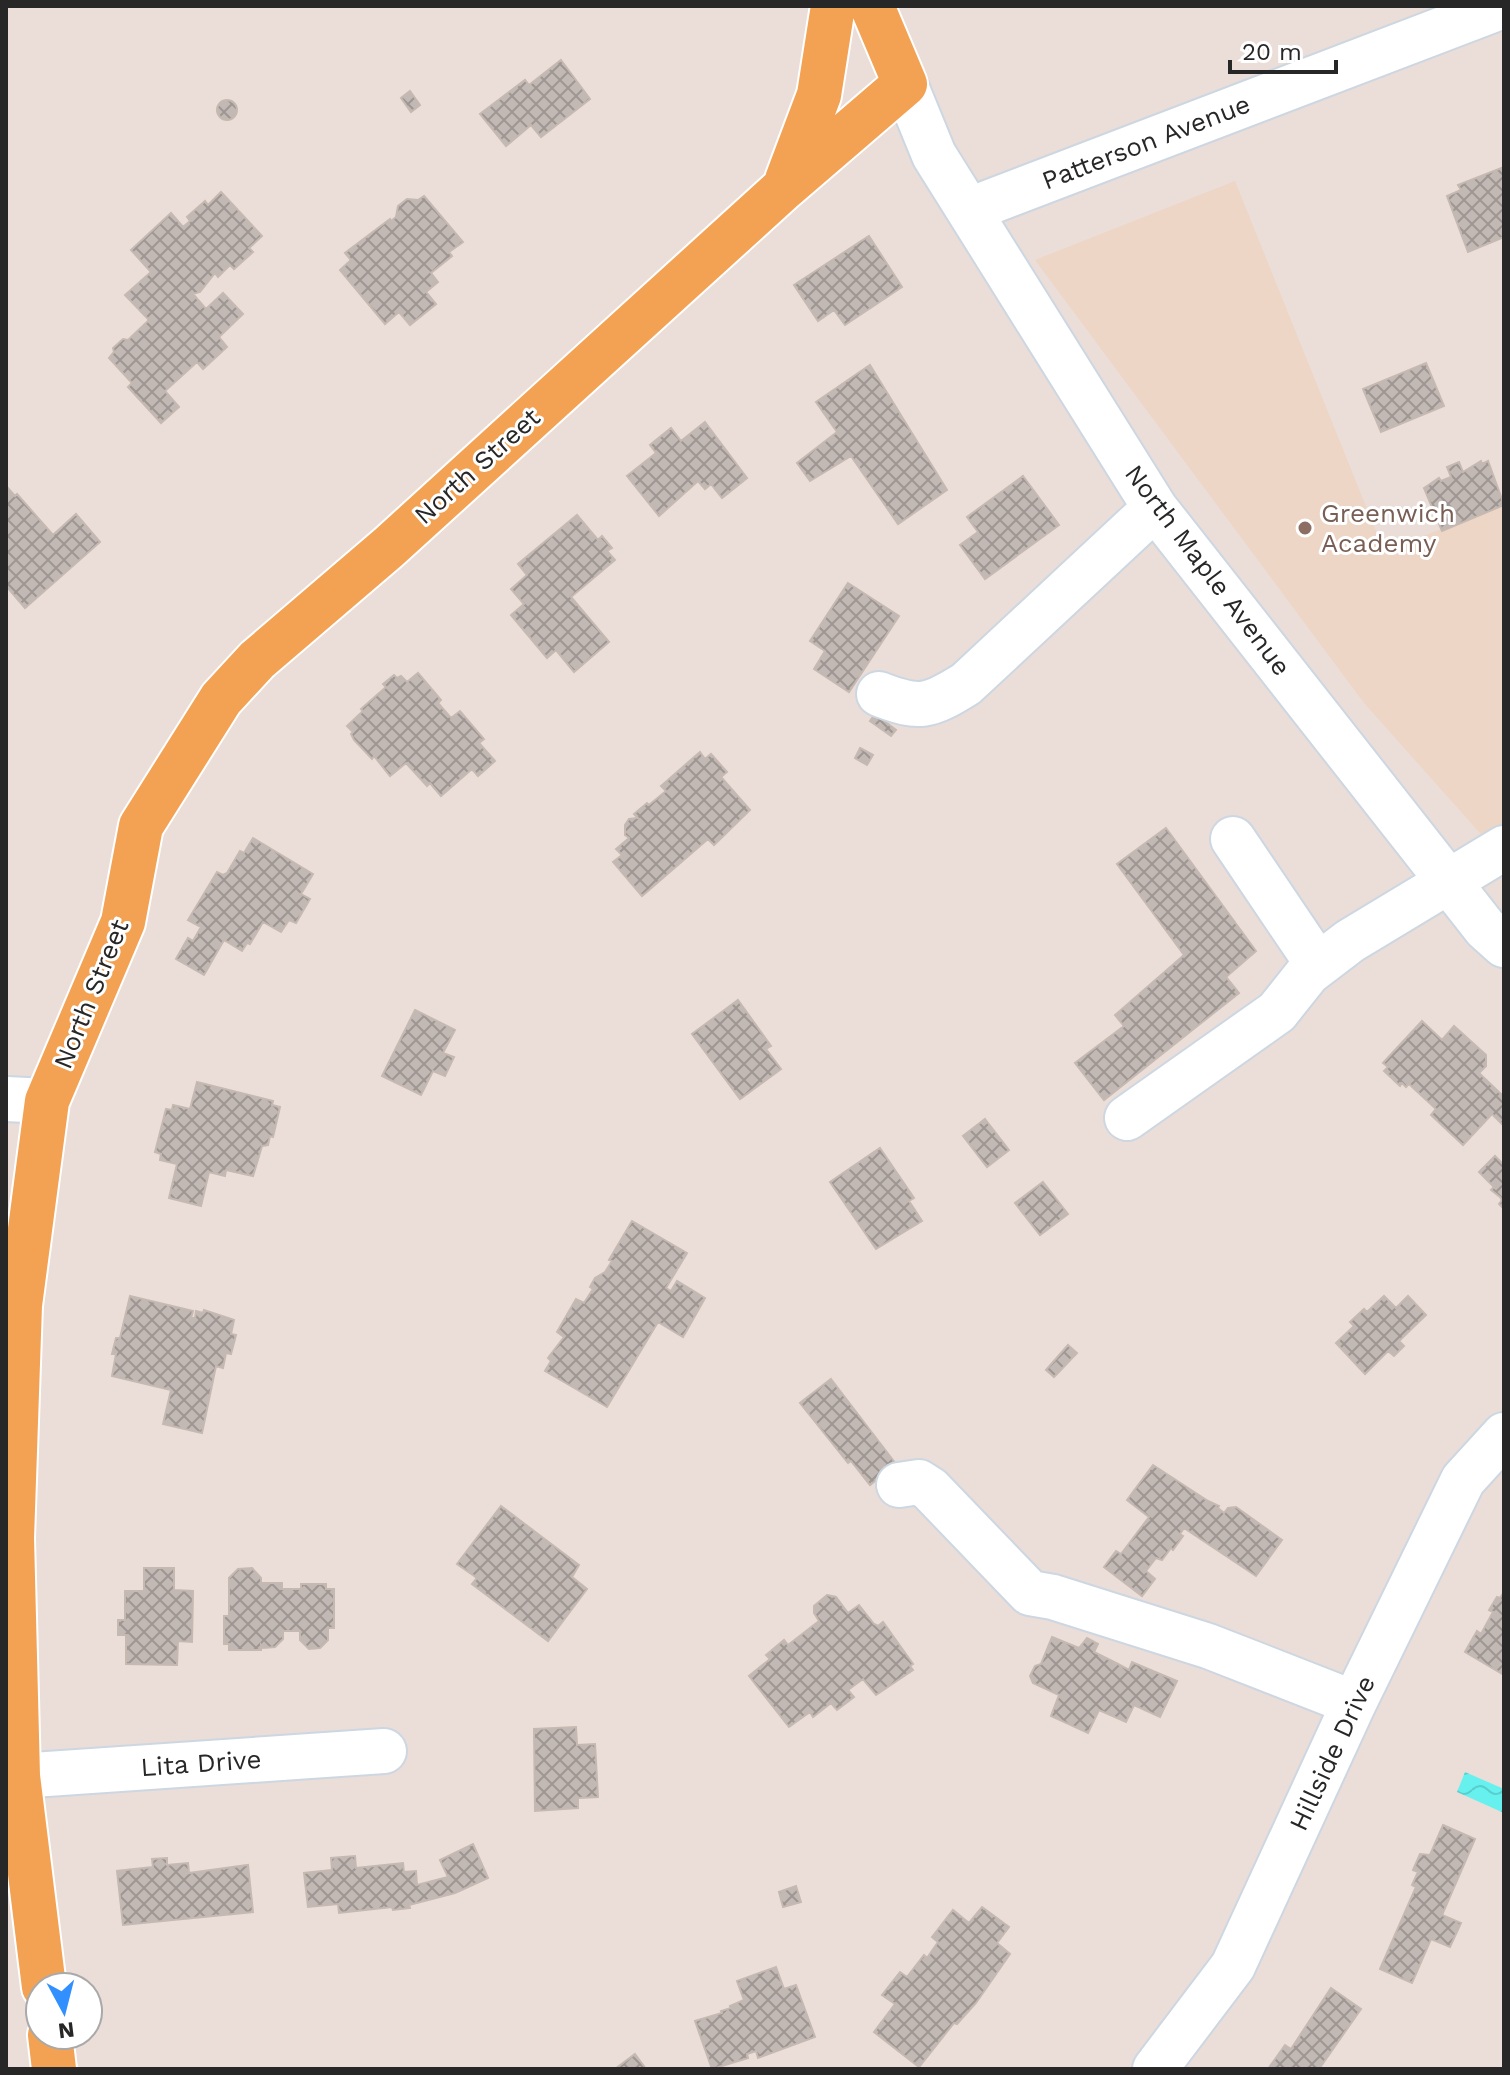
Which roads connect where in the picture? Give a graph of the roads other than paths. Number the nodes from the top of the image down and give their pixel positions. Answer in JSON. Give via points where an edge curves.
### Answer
{"nodes":[{"id":1,"x":833,"y":6,"type":"edge"},
{"id":2,"x":872,"y":6,"type":"edge"},
{"id":3,"x":1503,"y":6,"type":"edge"},
{"id":4,"x":905,"y":84,"type":"junction"},
{"id":5,"x":784,"y":188,"type":"junction"},
{"id":6,"x":969,"y":210,"type":"junction"},
{"id":7,"x":1155,"y":508,"type":"junction"},
{"id":8,"x":879,"y":694,"type":"dead end"},
{"id":9,"x":1233,"y":839,"type":"dead end"},
{"id":10,"x":1504,"y":848,"type":"edge"},
{"id":11,"x":1448,"y":880,"type":"junction"},
{"id":12,"x":1504,"y":945,"type":"edge"},
{"id":13,"x":1318,"y":965,"type":"junction"},
{"id":14,"x":27,"y":1100,"type":"edge"},
{"id":15,"x":1127,"y":1118,"type":"dead end"},
{"id":16,"x":1504,"y":1435,"type":"edge"},
{"id":17,"x":899,"y":1485,"type":"dead end"},
{"id":18,"x":9,"y":1538,"type":"edge"},
{"id":19,"x":1354,"y":1703,"type":"junction"},
{"id":20,"x":384,"y":1751,"type":"dead end"},
{"id":21,"x":18,"y":1776,"type":"junction"},
{"id":22,"x":42,"y":1971,"type":"edge"},
{"id":23,"x":1155,"y":2069,"type":"edge"}],
"edges":[{"from":1,"to":5,"type":"main road","via":[[819,95]]},
{"from":2,"to":4,"type":"main road"},
{"from":3,"to":6,"type":"street","name":"Patterson Avenue"},
{"from":4,"to":5,"type":"main road","name":"North Street"},
{"from":4,"to":6,"type":"street","name":"North Maple Avenue","via":[[934,155]]},
{"from":5,"to":14,"type":"main road","name":"North Street","via":[[257,660],[221,699],[141,826],[123,922]]},
{"from":6,"to":7,"type":"street","name":"North Maple Avenue"},
{"from":7,"to":8,"type":"street","via":[[966,684],[934,703],[909,706]]},
{"from":7,"to":11,"type":"street","name":"North Maple Avenue"},
{"from":9,"to":13,"type":"street"},
{"from":10,"to":11,"type":"street"},
{"from":11,"to":12,"type":"street","name":"North Maple Avenue"},
{"from":11,"to":13,"type":"street"},
{"from":13,"to":15,"type":"street","via":[[1277,1012]]},
{"from":14,"to":18,"type":"main road","name":"North Street"},
{"from":16,"to":19,"type":"street","name":"Hillside Drive","via":[[1463,1480]]},
{"from":17,"to":19,"type":"street","via":[[919,1482],[930,1489],[1030,1593],[1208,1646]]},
{"from":18,"to":21,"type":"main road","name":"North Street"},
{"from":19,"to":23,"type":"street","name":"Hillside Drive","via":[[1233,1966]]},
{"from":20,"to":21,"type":"street","name":"Lita Drive"},
{"from":21,"to":22,"type":"main road","name":"North Street"}]}
